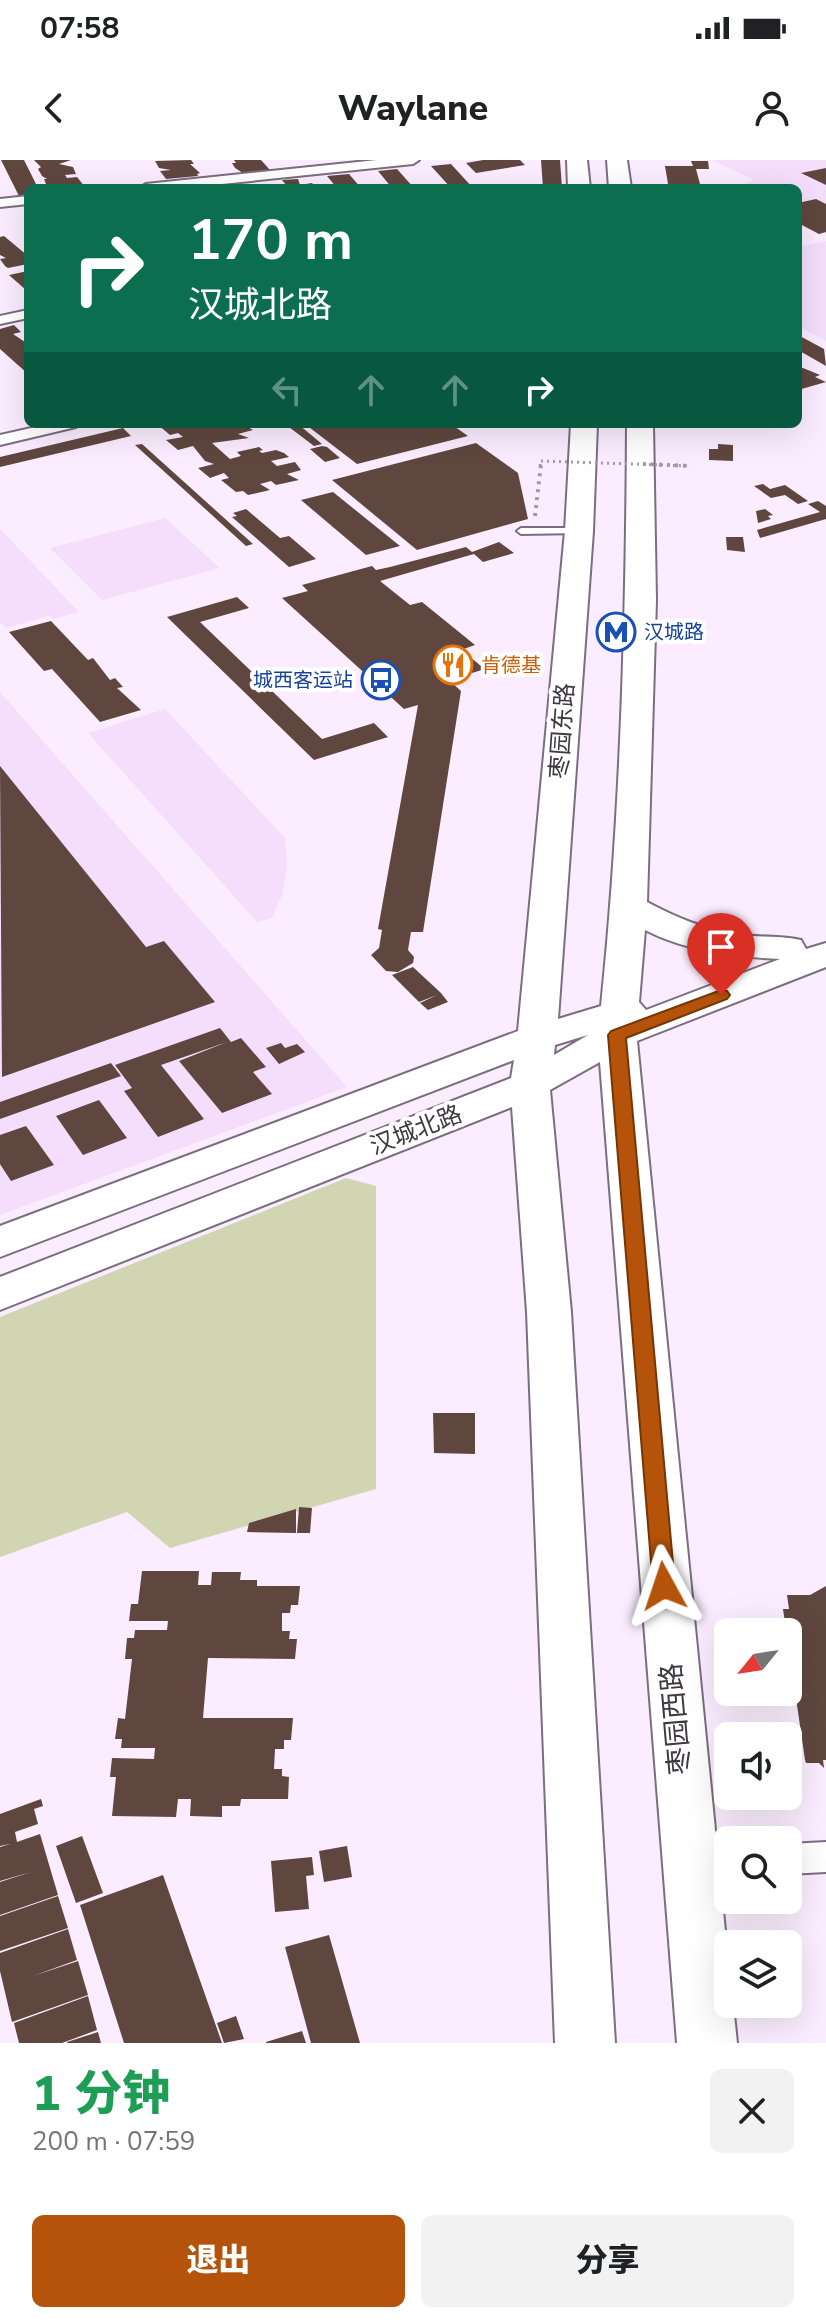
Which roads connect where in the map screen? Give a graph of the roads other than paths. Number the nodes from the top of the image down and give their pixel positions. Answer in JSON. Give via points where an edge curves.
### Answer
{"nodes":[{"id":1,"x":413,"y":160,"type":"edge"},
{"id":2,"x":577,"y":160,"type":"edge"},
{"id":3,"x":617,"y":160,"type":"edge"},
{"id":4,"x":184,"y":184,"type":"edge"},
{"id":5,"x":579,"y":184,"type":"edge"},
{"id":6,"x":620,"y":184,"type":"edge"},
{"id":7,"x":24,"y":200,"type":"edge"},
{"id":8,"x":0,"y":203,"type":"edge"},
{"id":9,"x":24,"y":315,"type":"edge"},
{"id":10,"x":0,"y":320,"type":"edge"},
{"id":11,"x":52,"y":428,"type":"edge"},
{"id":12,"x":584,"y":428,"type":"edge"},
{"id":13,"x":640,"y":428,"type":"edge"},
{"id":14,"x":0,"y":440,"type":"edge"},
{"id":15,"x":521,"y":531,"type":"dead end"},
{"id":16,"x":579,"y":531,"type":"junction"},
{"id":17,"x":629,"y":907,"type":"junction"},
{"id":18,"x":826,"y":933,"type":"edge"},
{"id":19,"x":807,"y":951,"type":"edge"},
{"id":20,"x":619,"y":1024,"type":"junction"},
{"id":21,"x":538,"y":1037,"type":"junction"},
{"id":22,"x":530,"y":1085,"type":"junction"},
{"id":23,"x":0,"y":1242,"type":"edge"},
{"id":24,"x":0,"y":1294,"type":"edge"},
{"id":25,"x":826,"y":1857,"type":"edge"},
{"id":26,"x":802,"y":1858,"type":"edge"},
{"id":27,"x":709,"y":1861,"type":"edge"},
{"id":28,"x":585,"y":2043,"type":"edge"},
{"id":29,"x":707,"y":2043,"type":"edge"}],
"edges":[{"from":1,"to":4,"type":"street"},
{"from":2,"to":5,"type":"main road"},
{"from":3,"to":6,"type":"main road"},
{"from":7,"to":8,"type":"street"},
{"from":9,"to":10,"type":"street"},
{"from":11,"to":14,"type":"street"},
{"from":12,"to":16,"type":"main road","name":"枣园东路"},
{"from":13,"to":17,"type":"main road","via":[[641,600]]},
{"from":15,"to":16,"type":"lane"},
{"from":16,"to":21,"type":"main road","name":"枣园东路"},
{"from":17,"to":19,"type":"main road","via":[[677,932],[740,946]]},
{"from":17,"to":20,"type":"main road"},
{"from":18,"to":19,"type":"main road","name":"汉城北路"},
{"from":19,"to":20,"type":"main road","name":"汉城北路"},
{"from":20,"to":21,"type":"main road","name":"汉城北路"},
{"from":20,"to":22,"type":"main road","name":"汉城北路"},
{"from":20,"to":27,"type":"main road","name":"枣园西路"},
{"from":21,"to":22,"type":"main road"},
{"from":21,"to":23,"type":"main road","name":"汉城北路"},
{"from":22,"to":24,"type":"main road","name":"汉城北路"},
{"from":22,"to":28,"type":"main road","via":[[549,1312]]},
{"from":25,"to":26,"type":"street"},
{"from":27,"to":29,"type":"main road","name":"枣园西路"}]}
